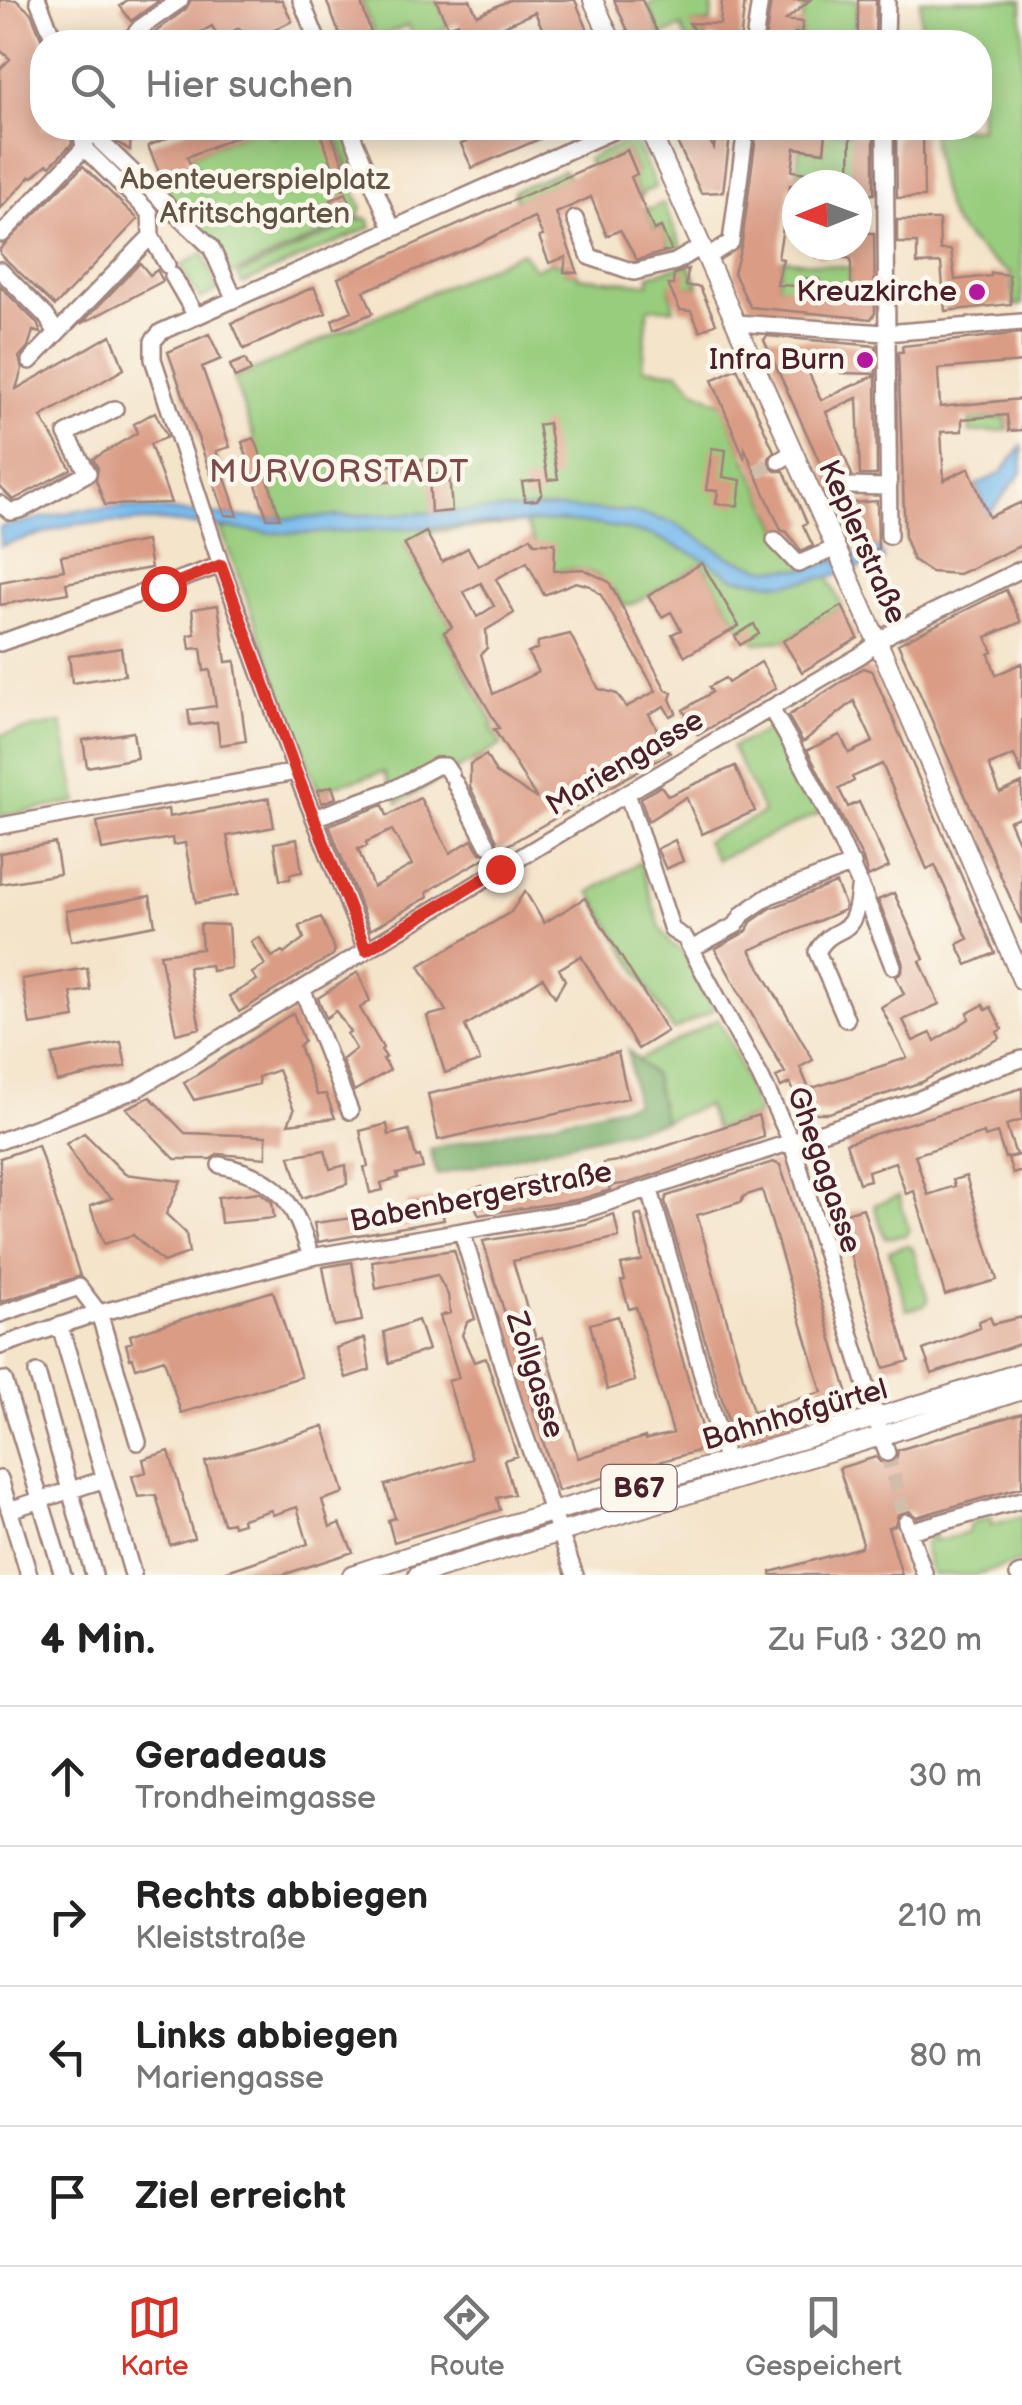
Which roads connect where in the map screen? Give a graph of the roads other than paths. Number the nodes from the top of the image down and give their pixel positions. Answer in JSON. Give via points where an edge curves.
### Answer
{"nodes":[{"id":1,"x":38,"y":0,"type":"edge"},
{"id":2,"x":180,"y":0,"type":"edge"},
{"id":3,"x":301,"y":0,"type":"edge"},
{"id":4,"x":593,"y":0,"type":"edge"},
{"id":5,"x":760,"y":0,"type":"edge"},
{"id":6,"x":887,"y":0,"type":"edge"},
{"id":7,"x":50,"y":30,"type":"edge"},
{"id":8,"x":138,"y":30,"type":"edge"},
{"id":9,"x":313,"y":30,"type":"edge"},
{"id":10,"x":607,"y":30,"type":"edge"},
{"id":11,"x":756,"y":30,"type":"edge"},
{"id":12,"x":886,"y":30,"type":"edge"},
{"id":13,"x":87,"y":140,"type":"edge"},
{"id":14,"x":100,"y":140,"type":"edge"},
{"id":15,"x":354,"y":140,"type":"edge"},
{"id":16,"x":593,"y":140,"type":"edge"},
{"id":17,"x":655,"y":140,"type":"edge"},
{"id":18,"x":744,"y":140,"type":"edge"},
{"id":19,"x":884,"y":140,"type":"edge"},
{"id":20,"x":84,"y":148,"type":"junction"},
{"id":21,"x":575,"y":219,"type":"dead end"},
{"id":22,"x":392,"y":228,"type":"junction"},
{"id":23,"x":2,"y":234,"type":"edge"},
{"id":24,"x":151,"y":236,"type":"junction"},
{"id":25,"x":704,"y":252,"type":"junction"},
{"id":26,"x":0,"y":270,"type":"edge"},
{"id":27,"x":234,"y":298,"type":"junction"},
{"id":28,"x":196,"y":316,"type":"junction"},
{"id":29,"x":1022,"y":322,"type":"edge"},
{"id":30,"x":736,"y":323,"type":"junction"},
{"id":31,"x":57,"y":332,"type":"junction"},
{"id":32,"x":885,"y":334,"type":"junction"},
{"id":33,"x":30,"y":361,"type":"dead end"},
{"id":34,"x":115,"y":409,"type":"dead end"},
{"id":35,"x":848,"y":486,"type":"dead end"},
{"id":36,"x":887,"y":487,"type":"junction"},
{"id":37,"x":0,"y":504,"type":"edge"},
{"id":38,"x":888,"y":536,"type":"dead end"},
{"id":39,"x":775,"y":540,"type":"dead end"},
{"id":40,"x":838,"y":553,"type":"junction"},
{"id":41,"x":221,"y":565,"type":"junction"},
{"id":42,"x":1022,"y":569,"type":"edge"},
{"id":43,"x":0,"y":644,"type":"edge"},
{"id":44,"x":878,"y":644,"type":"junction"},
{"id":45,"x":771,"y":708,"type":"junction"},
{"id":46,"x":296,"y":772,"type":"junction"},
{"id":47,"x":627,"y":792,"type":"junction"},
{"id":48,"x":314,"y":818,"type":"junction"},
{"id":49,"x":0,"y":826,"type":"edge"},
{"id":50,"x":493,"y":856,"type":"junction"},
{"id":51,"x":853,"y":864,"type":"junction"},
{"id":52,"x":860,"y":880,"type":"junction"},
{"id":53,"x":687,"y":942,"type":"junction"},
{"id":54,"x":366,"y":950,"type":"junction"},
{"id":55,"x":893,"y":966,"type":"dead end"},
{"id":56,"x":1022,"y":980,"type":"edge"},
{"id":57,"x":302,"y":992,"type":"junction"},
{"id":58,"x":846,"y":1019,"type":"dead end"},
{"id":59,"x":1022,"y":1060,"type":"edge"},
{"id":60,"x":152,"y":1080,"type":"junction"},
{"id":61,"x":163,"y":1094,"type":"dead end"},
{"id":62,"x":350,"y":1111,"type":"dead end"},
{"id":63,"x":0,"y":1141,"type":"edge"},
{"id":64,"x":790,"y":1141,"type":"junction"},
{"id":65,"x":220,"y":1165,"type":"dead end"},
{"id":66,"x":650,"y":1190,"type":"junction"},
{"id":67,"x":462,"y":1232,"type":"junction"},
{"id":68,"x":311,"y":1257,"type":"junction"},
{"id":69,"x":99,"y":1313,"type":"junction"},
{"id":70,"x":0,"y":1314,"type":"edge"},
{"id":71,"x":60,"y":1326,"type":"junction"},
{"id":72,"x":0,"y":1346,"type":"edge"},
{"id":73,"x":1022,"y":1372,"type":"edge"},
{"id":74,"x":37,"y":1373,"type":"dead end"},
{"id":75,"x":4,"y":1380,"type":"dead end"},
{"id":76,"x":1022,"y":1390,"type":"edge"},
{"id":77,"x":882,"y":1437,"type":"junction"},
{"id":78,"x":138,"y":1442,"type":"dead end"},
{"id":79,"x":727,"y":1463,"type":"junction"},
{"id":80,"x":0,"y":1480,"type":"edge"},
{"id":81,"x":105,"y":1480,"type":"junction"},
{"id":82,"x":70,"y":1492,"type":"junction"},
{"id":83,"x":1022,"y":1500,"type":"edge"},
{"id":84,"x":40,"y":1501,"type":"junction"},
{"id":85,"x":9,"y":1510,"type":"junction"},
{"id":86,"x":552,"y":1513,"type":"junction"},
{"id":87,"x":560,"y":1532,"type":"junction"},
{"id":88,"x":29,"y":1575,"type":"edge"},
{"id":89,"x":62,"y":1575,"type":"edge"},
{"id":90,"x":94,"y":1575,"type":"edge"},
{"id":91,"x":133,"y":1575,"type":"edge"},
{"id":92,"x":352,"y":1575,"type":"edge"},
{"id":93,"x":418,"y":1575,"type":"edge"},
{"id":94,"x":574,"y":1575,"type":"edge"},
{"id":95,"x":925,"y":1575,"type":"edge"}],
"edges":[{"from":1,"to":7,"type":"street"},
{"from":2,"to":8,"type":"street"},
{"from":3,"to":9,"type":"street"},
{"from":4,"to":10,"type":"main road"},
{"from":5,"to":11,"type":"street"},
{"from":6,"to":12,"type":"street"},
{"from":13,"to":20,"type":"street"},
{"from":14,"to":27,"type":"street","via":[[211,247]]},
{"from":15,"to":22,"type":"street"},
{"from":16,"to":22,"type":"street"},
{"from":17,"to":25,"type":"main road","name":"Keplerstraße"},
{"from":18,"to":25,"type":"street","via":[[731,242]]},
{"from":19,"to":32,"type":"street"},
{"from":20,"to":23,"type":"street"},
{"from":20,"to":24,"type":"street","via":[[150,212]]},
{"from":21,"to":25,"type":"street","via":[[590,257],[634,272]]},
{"from":22,"to":27,"type":"street"},
{"from":24,"to":28,"type":"street"},
{"from":24,"to":31,"type":"street"},
{"from":25,"to":30,"type":"main road","name":"Keplerstraße"},
{"from":26,"to":31,"type":"street"},
{"from":27,"to":28,"type":"street"},
{"from":28,"to":41,"type":"street","via":[[161,332],[153,341],[153,359]]},
{"from":29,"to":32,"type":"street"},
{"from":30,"to":32,"type":"street"},
{"from":30,"to":40,"type":"main road","name":"Keplerstraße","via":[[786,457]]},
{"from":31,"to":33,"type":"street"},
{"from":32,"to":36,"type":"street"},
{"from":34,"to":37,"type":"street","via":[[66,434],[88,473],[23,509],[10,512]]},
{"from":35,"to":36,"type":"street"},
{"from":36,"to":38,"type":"street"},
{"from":39,"to":40,"type":"street","via":[[798,564]]},
{"from":40,"to":44,"type":"main road","name":"Keplerstraße"},
{"from":41,"to":43,"type":"street"},
{"from":41,"to":46,"type":"street"},
{"from":42,"to":44,"type":"street","name":"Mariengasse"},
{"from":44,"to":45,"type":"street","name":"Mariengasse"},
{"from":44,"to":56,"type":"main road","name":"Keplerstraße"},
{"from":45,"to":47,"type":"street","name":"Mariengasse"},
{"from":45,"to":51,"type":"street"},
{"from":46,"to":48,"type":"street"},
{"from":46,"to":49,"type":"street"},
{"from":47,"to":50,"type":"street","name":"Mariengasse"},
{"from":47,"to":53,"type":"street","name":"Ghegagasse","via":[[672,930]]},
{"from":48,"to":50,"type":"street","via":[[444,766]]},
{"from":48,"to":54,"type":"street"},
{"from":50,"to":54,"type":"street","name":"Mariengasse"},
{"from":51,"to":52,"type":"street"},
{"from":51,"to":53,"type":"street","via":[[769,896],[736,925]]},
{"from":52,"to":55,"type":"street"},
{"from":52,"to":58,"type":"street","via":[[858,911],[848,929],[824,940],[817,952]]},
{"from":53,"to":64,"type":"street","name":"Ghegagasse"},
{"from":54,"to":57,"type":"street","name":"Mariengasse"},
{"from":57,"to":60,"type":"street","name":"Mariengasse"},
{"from":57,"to":62,"type":"street"},
{"from":59,"to":64,"type":"street","name":"Babenbergerstraße"},
{"from":60,"to":61,"type":"street"},
{"from":60,"to":63,"type":"street","name":"Mariengasse"},
{"from":64,"to":66,"type":"street","name":"Babenbergerstraße"},
{"from":64,"to":77,"type":"street","name":"Ghegagasse"},
{"from":65,"to":68,"type":"street","via":[[288,1199]]},
{"from":66,"to":67,"type":"street","name":"Babenbergerstraße","via":[[584,1210]]},
{"from":66,"to":79,"type":"street"},
{"from":67,"to":68,"type":"street","name":"Babenbergerstraße"},
{"from":67,"to":86,"type":"street","name":"Zollgasse"},
{"from":68,"to":69,"type":"street","name":"Babenbergerstraße"},
{"from":69,"to":70,"type":"street","via":[[79,1287]]},
{"from":69,"to":71,"type":"street","name":"Babenbergerstraße"},
{"from":69,"to":78,"type":"street"},
{"from":71,"to":72,"type":"street","name":"Babenbergerstraße"},
{"from":71,"to":81,"type":"street"},
{"from":73,"to":77,"type":"main road","name":"Bahnhofgürtel","number":"B67"},
{"from":74,"to":82,"type":"street"},
{"from":75,"to":84,"type":"street"},
{"from":76,"to":77,"type":"main road","name":"Bahnhofgürtel","number":"B67"},
{"from":77,"to":79,"type":"main road","name":"Bahnhofgürtel","number":"B67"},
{"from":77,"to":87,"type":"main road","name":"Bahnhofgürtel","number":"B67"},
{"from":79,"to":86,"type":"main road","name":"Bahnhofgürtel","number":"B67"},
{"from":80,"to":85,"type":"street"},
{"from":81,"to":82,"type":"street"},
{"from":81,"to":91,"type":"street"},
{"from":82,"to":84,"type":"street"},
{"from":82,"to":90,"type":"street"},
{"from":83,"to":95,"type":"street","via":[[908,1526]]},
{"from":84,"to":85,"type":"street"},
{"from":84,"to":89,"type":"street"},
{"from":85,"to":88,"type":"street"},
{"from":86,"to":87,"type":"street","name":"Zollgasse"},
{"from":86,"to":92,"type":"main road","name":"Bahnhofgürtel","number":"B67"},
{"from":87,"to":93,"type":"main road","name":"Bahnhofgürtel","number":"B67"},
{"from":87,"to":94,"type":"street","name":"Zollgasse"}]}
